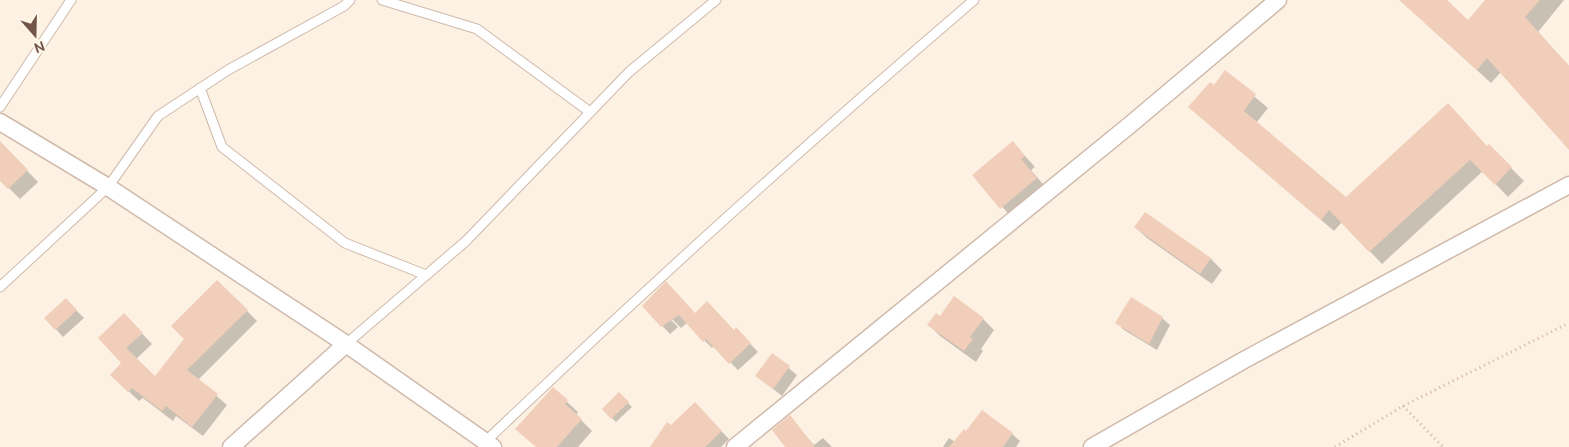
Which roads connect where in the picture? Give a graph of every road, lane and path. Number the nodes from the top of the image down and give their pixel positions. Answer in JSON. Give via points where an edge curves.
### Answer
{"nodes":[{"id":1,"x":71,"y":0,"type":"edge"},
{"id":2,"x":350,"y":0,"type":"edge"},
{"id":3,"x":382,"y":0,"type":"edge"},
{"id":4,"x":716,"y":0,"type":"edge"},
{"id":5,"x":974,"y":0,"type":"edge"},
{"id":6,"x":1278,"y":0,"type":"edge"},
{"id":7,"x":200,"y":88,"type":"junction"},
{"id":8,"x":0,"y":107,"type":"edge"},
{"id":9,"x":590,"y":112,"type":"junction"},
{"id":10,"x":0,"y":122,"type":"edge"},
{"id":11,"x":1569,"y":185,"type":"edge"},
{"id":12,"x":108,"y":187,"type":"junction"},
{"id":13,"x":426,"y":275,"type":"junction"},
{"id":14,"x":0,"y":287,"type":"edge"},
{"id":15,"x":1569,"y":323,"type":"edge"},
{"id":16,"x":346,"y":344,"type":"junction"},
{"id":17,"x":1403,"y":406,"type":"junction"},
{"id":18,"x":489,"y":444,"type":"edge"},
{"id":19,"x":231,"y":447,"type":"edge"},
{"id":20,"x":735,"y":447,"type":"edge"},
{"id":21,"x":1092,"y":447,"type":"edge"},
{"id":22,"x":1335,"y":447,"type":"edge"},
{"id":23,"x":1443,"y":447,"type":"edge"}],
"edges":[{"from":1,"to":8,"type":"lane"},
{"from":2,"to":7,"type":"lane"},
{"from":3,"to":9,"type":"lane","via":[[477,29]]},
{"from":4,"to":9,"type":"lane","via":[[629,72]]},
{"from":5,"to":18,"type":"lane","via":[[723,219]]},
{"from":6,"to":20,"type":"street"},
{"from":7,"to":12,"type":"lane","via":[[158,116]]},
{"from":7,"to":13,"type":"lane","via":[[222,146],[345,243]]},
{"from":9,"to":13,"type":"lane","via":[[466,241]]},
{"from":10,"to":12,"type":"street"},
{"from":11,"to":21,"type":"street","via":[[1244,360]]},
{"from":12,"to":14,"type":"lane"},
{"from":12,"to":16,"type":"street"},
{"from":13,"to":16,"type":"lane"},
{"from":15,"to":17,"type":"path"},
{"from":16,"to":18,"type":"street"},
{"from":16,"to":19,"type":"street"},
{"from":17,"to":22,"type":"path"},
{"from":17,"to":23,"type":"path"}]}
